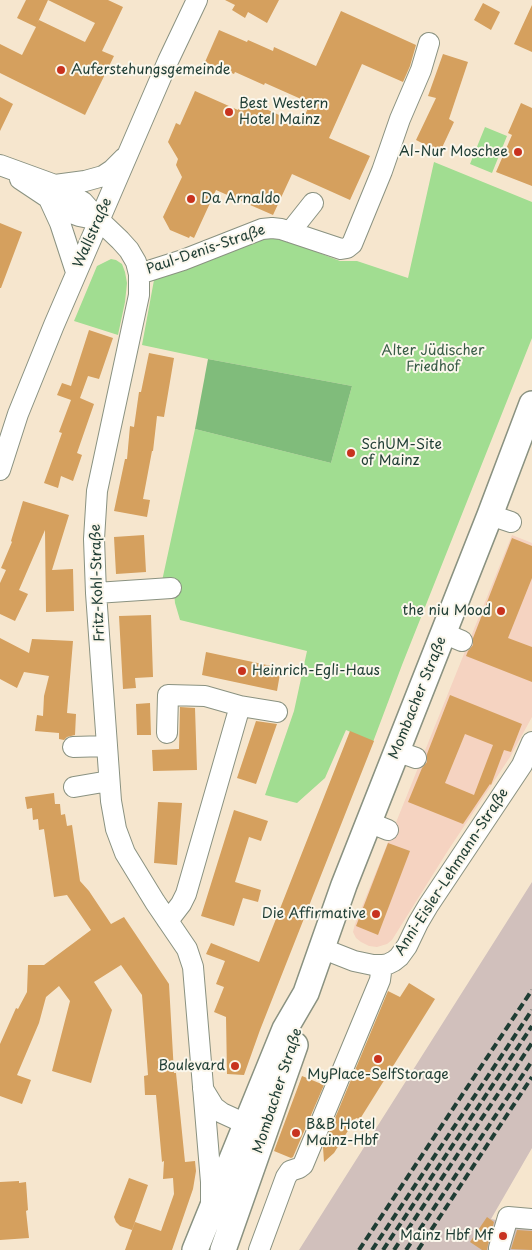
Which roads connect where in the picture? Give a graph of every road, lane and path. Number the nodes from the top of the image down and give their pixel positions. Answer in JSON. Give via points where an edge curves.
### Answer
{"nodes":[{"id":1,"x":196,"y":0,"type":"edge"},
{"id":2,"x":430,"y":43,"type":"dead end"},
{"id":3,"x":128,"y":155,"type":"junction"},
{"id":4,"x":0,"y":166,"type":"edge"},
{"id":5,"x":52,"y":192,"type":"junction"},
{"id":6,"x":313,"y":203,"type":"dead end"},
{"id":7,"x":99,"y":220,"type":"junction"},
{"id":8,"x":290,"y":232,"type":"junction"},
{"id":9,"x":76,"y":272,"type":"junction"},
{"id":10,"x":139,"y":274,"type":"junction"},
{"id":11,"x":532,"y":404,"type":"edge"},
{"id":12,"x":0,"y":470,"type":"edge"},
{"id":13,"x":171,"y":588,"type":"dead end"},
{"id":14,"x":96,"y":593,"type":"junction"},
{"id":15,"x":240,"y":706,"type":"junction"},
{"id":16,"x":277,"y":712,"type":"dead end"},
{"id":17,"x":167,"y":733,"type":"dead end"},
{"id":18,"x":527,"y":741,"type":"edge"},
{"id":19,"x":72,"y":746,"type":"dead end"},
{"id":20,"x":107,"y":746,"type":"junction"},
{"id":21,"x":109,"y":781,"type":"junction"},
{"id":22,"x":74,"y":787,"type":"dead end"},
{"id":23,"x":167,"y":920,"type":"junction"},
{"id":24,"x":322,"y":948,"type":"junction"},
{"id":25,"x":382,"y":965,"type":"junction"},
{"id":26,"x":306,"y":993,"type":"junction"},
{"id":27,"x":203,"y":1089,"type":"junction"},
{"id":28,"x":246,"y":1124,"type":"junction"},
{"id":29,"x":255,"y":1160,"type":"junction"},
{"id":30,"x":210,"y":1213,"type":"junction"},
{"id":31,"x":532,"y":1219,"type":"edge"},
{"id":32,"x":499,"y":1248,"type":"dead end"},
{"id":33,"x":195,"y":1250,"type":"edge"},
{"id":34,"x":223,"y":1250,"type":"edge"},
{"id":35,"x":259,"y":1250,"type":"edge"}],
"edges":[{"from":1,"to":3,"type":"street","name":"Wallstraße"},
{"from":2,"to":8,"type":"street","name":"Paul-Denis-Straße","via":[[352,244],[341,248]]},
{"from":3,"to":5,"type":"street","via":[[103,176]]},
{"from":3,"to":7,"type":"street","name":"Wallstraße"},
{"from":4,"to":5,"type":"street","name":"Fritz-Kohl-Straße"},
{"from":5,"to":7,"type":"street","name":"Fritz-Kohl-Straße","via":[[83,202]]},
{"from":5,"to":9,"type":"street"},
{"from":6,"to":8,"type":"street"},
{"from":7,"to":9,"type":"street","name":"Wallstraße"},
{"from":7,"to":10,"type":"street","name":"Fritz-Kohl-Straße","via":[[129,250]]},
{"from":8,"to":10,"type":"street","name":"Paul-Denis-Straße","via":[[262,229]]},
{"from":9,"to":12,"type":"street","name":"Wallstraße","via":[[18,414]]},
{"from":10,"to":14,"type":"street","name":"Fritz-Kohl-Straße","via":[[139,295],[98,491],[94,539]]},
{"from":11,"to":24,"type":"main road","name":"Mombacher Straße","via":[[500,519],[378,826]]},
{"from":13,"to":14,"type":"street"},
{"from":14,"to":20,"type":"street","name":"Fritz-Kohl-Straße"},
{"from":15,"to":16,"type":"street"},
{"from":15,"to":17,"type":"street","via":[[205,696],[168,695]]},
{"from":15,"to":23,"type":"street","via":[[186,894],[182,904]]},
{"from":18,"to":25,"type":"street","name":"Anni-Eisler-Lehmann-Straße","via":[[522,765],[425,911],[407,946],[394,961]]},
{"from":19,"to":20,"type":"street"},
{"from":20,"to":21,"type":"street","name":"Fritz-Kohl-Straße"},
{"from":21,"to":22,"type":"street"},
{"from":21,"to":23,"type":"street","name":"Fritz-Kohl-Straße","via":[[113,814],[125,853]]},
{"from":23,"to":27,"type":"street","name":"Fritz-Kohl-Straße","via":[[187,949],[193,967]]},
{"from":24,"to":25,"type":"street","name":"Anni-Eisler-Lehmann-Straße","via":[[354,961]]},
{"from":24,"to":26,"type":"main road","name":"Mombacher Straße"},
{"from":25,"to":35,"type":"street","via":[[380,980],[303,1165],[290,1171],[286,1177]]},
{"from":26,"to":28,"type":"main road","name":"Mombacher Straße","via":[[285,1029]]},
{"from":26,"to":29,"type":"main road","name":"Mombacher Straße","via":[[298,1036]]},
{"from":27,"to":28,"type":"street","via":[[214,1107]]},
{"from":27,"to":30,"type":"street","name":"Fritz-Kohl-Straße"},
{"from":28,"to":29,"type":"main road","name":"Mombacher Straße"},
{"from":28,"to":30,"type":"main road","name":"Mombacher Straße"},
{"from":29,"to":34,"type":"main road","name":"Mombacher Straße"},
{"from":30,"to":33,"type":"main road","name":"Mombacher Straße"},
{"from":31,"to":32,"type":"street","via":[[508,1217]]}]}
